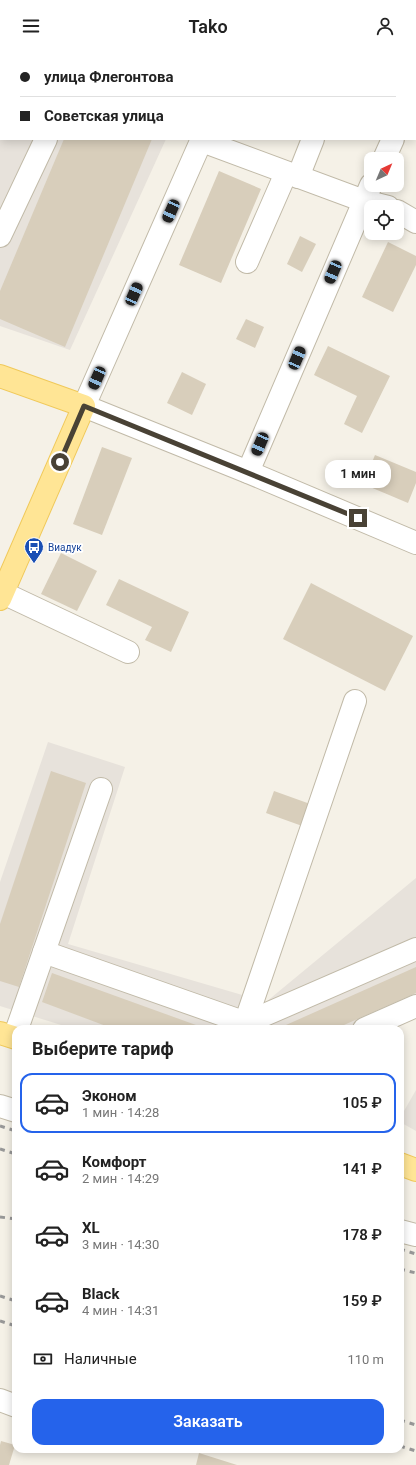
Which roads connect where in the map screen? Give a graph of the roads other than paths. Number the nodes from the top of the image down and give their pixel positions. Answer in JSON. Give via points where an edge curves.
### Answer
{"nodes":[{"id":1,"x":46,"y":140,"type":"edge"},
{"id":2,"x":202,"y":140,"type":"edge"},
{"id":3,"x":312,"y":140,"type":"edge"},
{"id":4,"x":394,"y":140,"type":"edge"},
{"id":5,"x":388,"y":152,"type":"edge"},
{"id":6,"x":292,"y":175,"type":"junction"},
{"id":7,"x":368,"y":193,"type":"edge"},
{"id":8,"x":378,"y":200,"type":"edge"},
{"id":9,"x":404,"y":215,"type":"edge"},
{"id":10,"x":416,"y":222,"type":"edge"},
{"id":11,"x":2,"y":229,"type":"edge"},
{"id":12,"x":247,"y":262,"type":"dead end"},
{"id":13,"x":0,"y":376,"type":"edge"},
{"id":14,"x":84,"y":406,"type":"junction"},
{"id":15,"x":248,"y":472,"type":"junction"},
{"id":16,"x":411,"y":535,"type":"edge"},
{"id":17,"x":1,"y":596,"type":"edge"},
{"id":18,"x":128,"y":652,"type":"dead end"},
{"id":19,"x":355,"y":702,"type":"dead end"},
{"id":20,"x":101,"y":789,"type":"dead end"},
{"id":21,"x":416,"y":949,"type":"edge"},
{"id":22,"x":44,"y":952,"type":"junction"},
{"id":23,"x":416,"y":1006,"type":"edge"},
{"id":24,"x":16,"y":1025,"type":"edge"},
{"id":25,"x":242,"y":1025,"type":"edge"},
{"id":26,"x":245,"y":1025,"type":"edge"},
{"id":27,"x":247,"y":1025,"type":"edge"},
{"id":28,"x":373,"y":1025,"type":"edge"},
{"id":29,"x":0,"y":1106,"type":"edge"},
{"id":30,"x":12,"y":1110,"type":"edge"},
{"id":31,"x":404,"y":1166,"type":"edge"},
{"id":32,"x":416,"y":1170,"type":"edge"},
{"id":33,"x":404,"y":1232,"type":"edge"},
{"id":34,"x":416,"y":1234,"type":"edge"},
{"id":35,"x":0,"y":1400,"type":"edge"},
{"id":36,"x":12,"y":1404,"type":"edge"}],
"edges":[{"from":1,"to":11,"type":"street"},
{"from":2,"to":6,"type":"street"},
{"from":2,"to":14,"type":"street"},
{"from":3,"to":6,"type":"street"},
{"from":4,"to":5,"type":"street"},
{"from":6,"to":7,"type":"street"},
{"from":6,"to":12,"type":"street"},
{"from":7,"to":8,"type":"street"},
{"from":7,"to":15,"type":"street"},
{"from":9,"to":10,"type":"street"},
{"from":13,"to":14,"type":"main road"},
{"from":14,"to":15,"type":"street"},
{"from":14,"to":17,"type":"main road"},
{"from":15,"to":16,"type":"street"},
{"from":17,"to":18,"type":"street"},
{"from":19,"to":26,"type":"street"},
{"from":20,"to":22,"type":"street"},
{"from":21,"to":27,"type":"street"},
{"from":22,"to":24,"type":"street"},
{"from":22,"to":25,"type":"street"},
{"from":23,"to":28,"type":"street"},
{"from":29,"to":30,"type":"street"},
{"from":31,"to":32,"type":"main road"},
{"from":33,"to":34,"type":"street"},
{"from":35,"to":36,"type":"street"}]}
